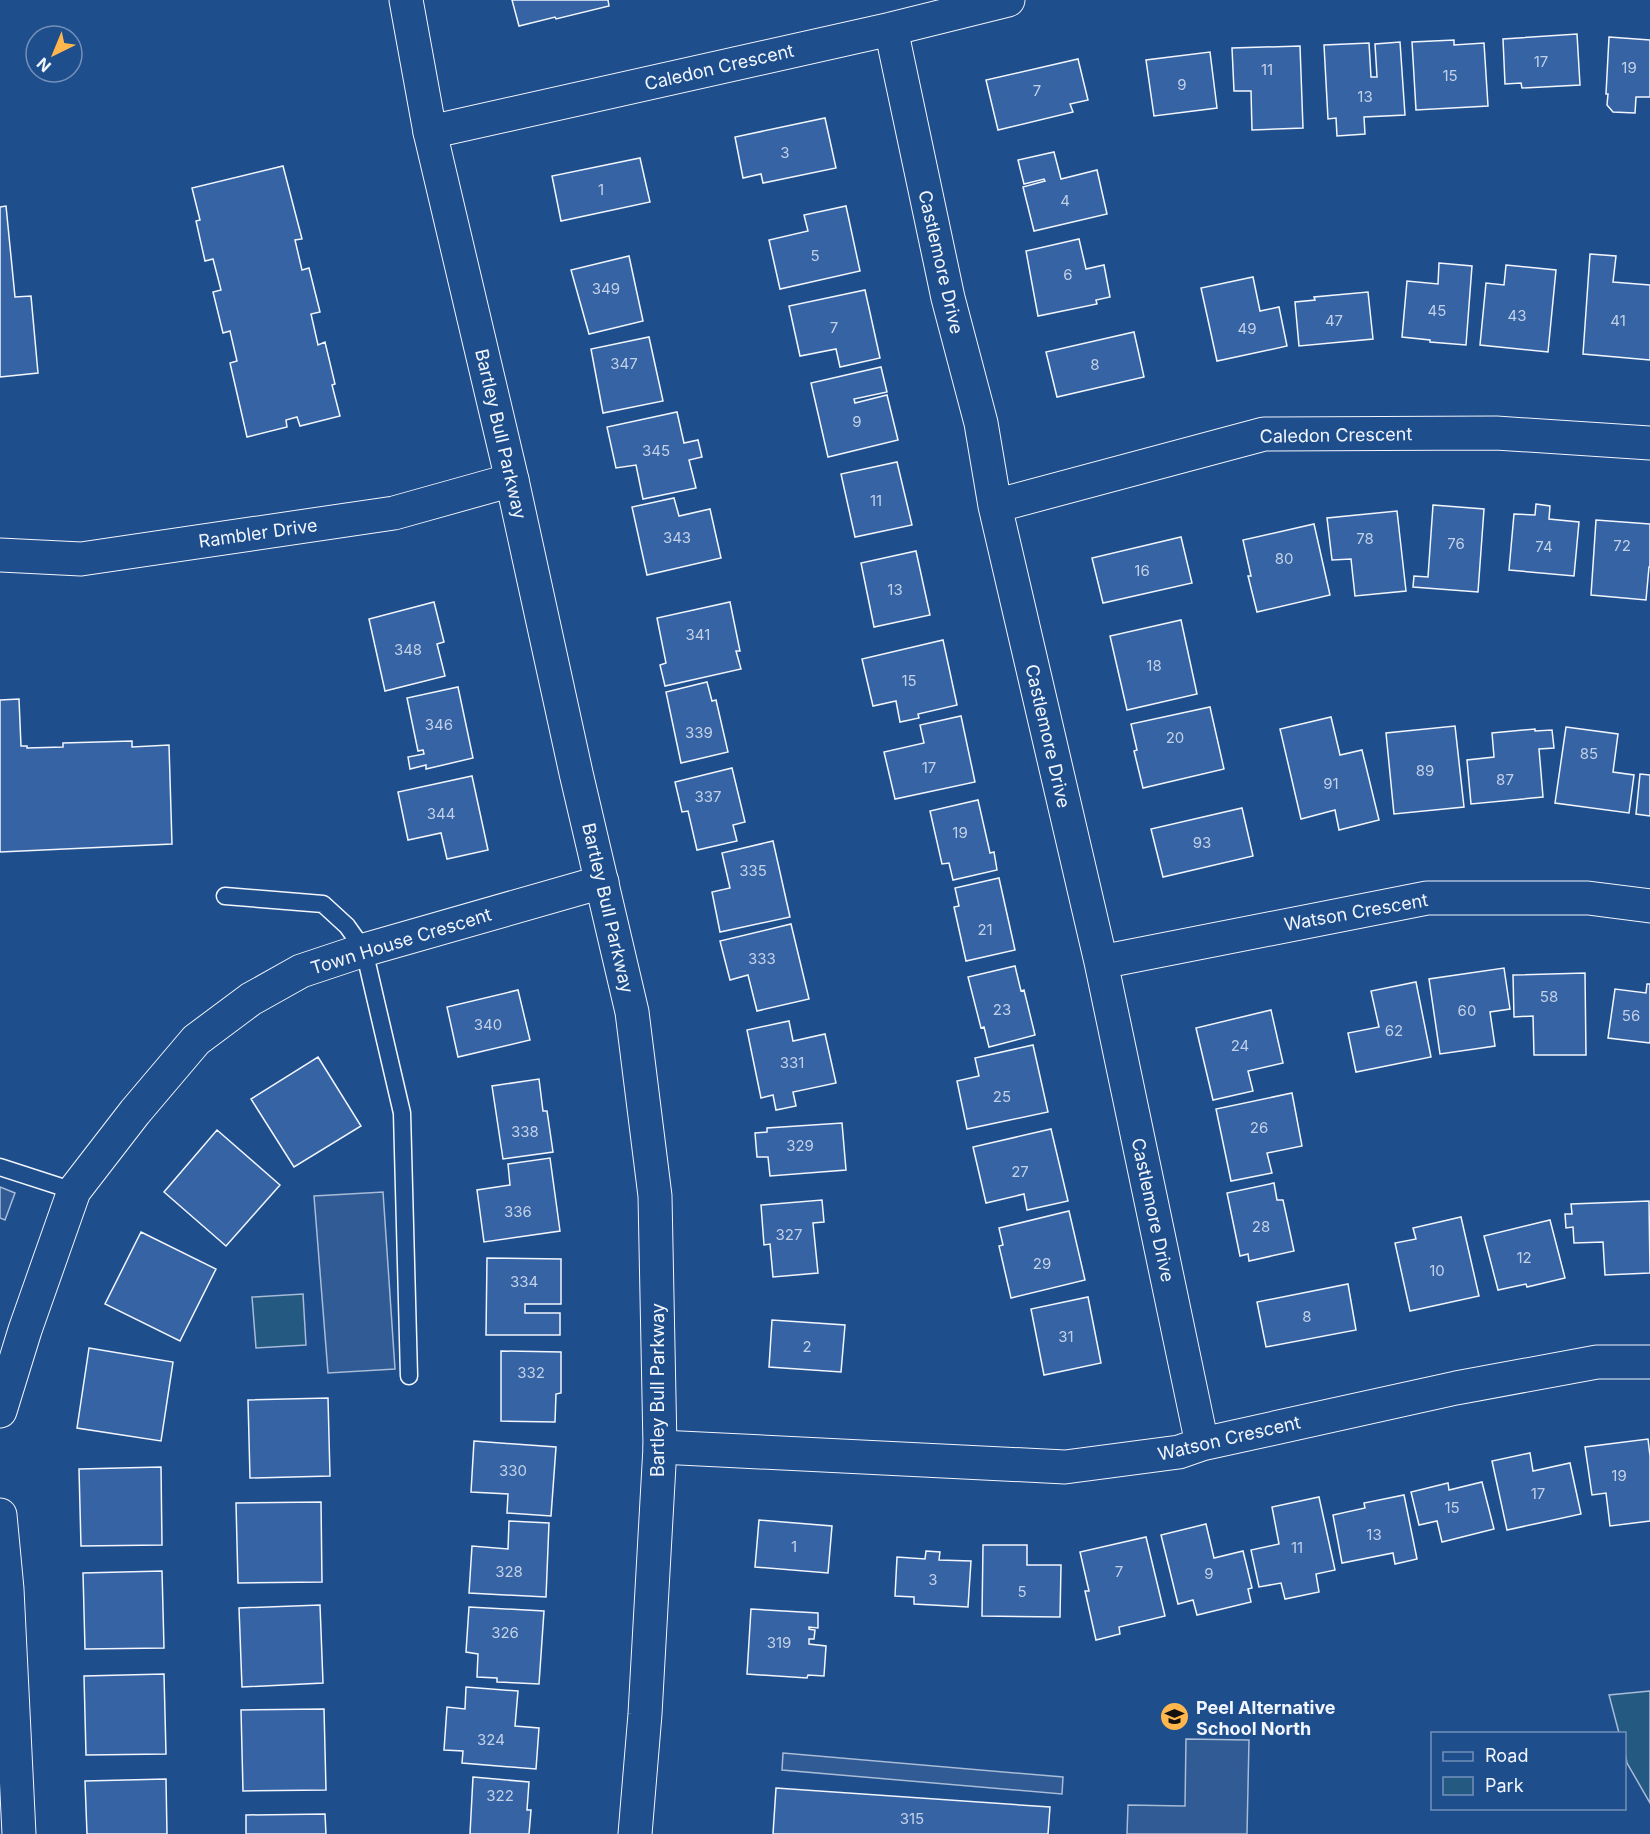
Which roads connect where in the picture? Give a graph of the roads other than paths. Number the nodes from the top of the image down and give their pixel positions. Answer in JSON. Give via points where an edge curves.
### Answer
{"nodes":[{"id":1,"x":406,"y":0,"type":"edge"},
{"id":2,"x":1008,"y":0,"type":"edge"},
{"id":3,"x":891,"y":29,"type":"junction"},
{"id":4,"x":430,"y":132,"type":"junction"},
{"id":5,"x":1650,"y":444,"type":"edge"},
{"id":6,"x":512,"y":480,"type":"junction"},
{"id":7,"x":995,"y":506,"type":"junction"},
{"id":8,"x":0,"y":555,"type":"edge"},
{"id":9,"x":602,"y":882,"type":"junction"},
{"id":10,"x":225,"y":896,"type":"dead end"},
{"id":11,"x":1650,"y":906,"type":"edge"},
{"id":12,"x":364,"y":950,"type":"junction"},
{"id":13,"x":1101,"y":962,"type":"junction"},
{"id":14,"x":0,"y":1167,"type":"edge"},
{"id":15,"x":74,"y":1191,"type":"junction"},
{"id":16,"x":1650,"y":1362,"type":"edge"},
{"id":17,"x":409,"y":1376,"type":"dead end"},
{"id":18,"x":0,"y":1411,"type":"edge"},
{"id":19,"x":1202,"y":1444,"type":"junction"},
{"id":20,"x":660,"y":1447,"type":"junction"},
{"id":21,"x":0,"y":1515,"type":"edge"},
{"id":22,"x":3,"y":1588,"type":"edge"},
{"id":23,"x":19,"y":1834,"type":"edge"},
{"id":24,"x":635,"y":1834,"type":"edge"}],
"edges":[{"from":1,"to":4,"type":"street","name":"Bartley Bull Parkway"},
{"from":2,"to":3,"type":"street","name":"Caledon Crescent"},
{"from":3,"to":4,"type":"street","name":"Caledon Crescent"},
{"from":3,"to":7,"type":"street","name":"Castlemore Drive","via":[[948,298],[981,423]]},
{"from":4,"to":6,"type":"street","name":"Bartley Bull Parkway"},
{"from":5,"to":7,"type":"street","name":"Caledon Crescent","via":[[1496,433],[1264,434]]},
{"from":6,"to":8,"type":"street","name":"Rambler Drive","via":[[394,513],[81,559]]},
{"from":6,"to":9,"type":"street","name":"Bartley Bull Parkway"},
{"from":7,"to":13,"type":"street","name":"Castlemore Drive"},
{"from":9,"to":12,"type":"street","name":"Town House Crescent"},
{"from":9,"to":20,"type":"street","name":"Bartley Bull Parkway","via":[[632,1012],[655,1196]]},
{"from":10,"to":12,"type":"lane","via":[[323,904]]},
{"from":11,"to":13,"type":"street","name":"Watson Crescent","via":[[1588,898],[1427,898]]},
{"from":12,"to":15,"type":"street","name":"Town House Crescent","via":[[301,971],[251,999],[196,1040]]},
{"from":12,"to":17,"type":"lane","via":[[402,1113]]},
{"from":13,"to":19,"type":"street","name":"Castlemore Drive"},
{"from":14,"to":15,"type":"lane"},
{"from":15,"to":18,"type":"street","name":"Town House Crescent"},
{"from":16,"to":19,"type":"street","name":"Watson Crescent","via":[[1585,1364]]},
{"from":19,"to":20,"type":"street","name":"Watson Crescent","via":[[1179,1452],[1065,1467]]},
{"from":20,"to":24,"type":"street","name":"Bartley Bull Parkway"},
{"from":21,"to":22,"type":"street"},
{"from":22,"to":23,"type":"street"}]}
